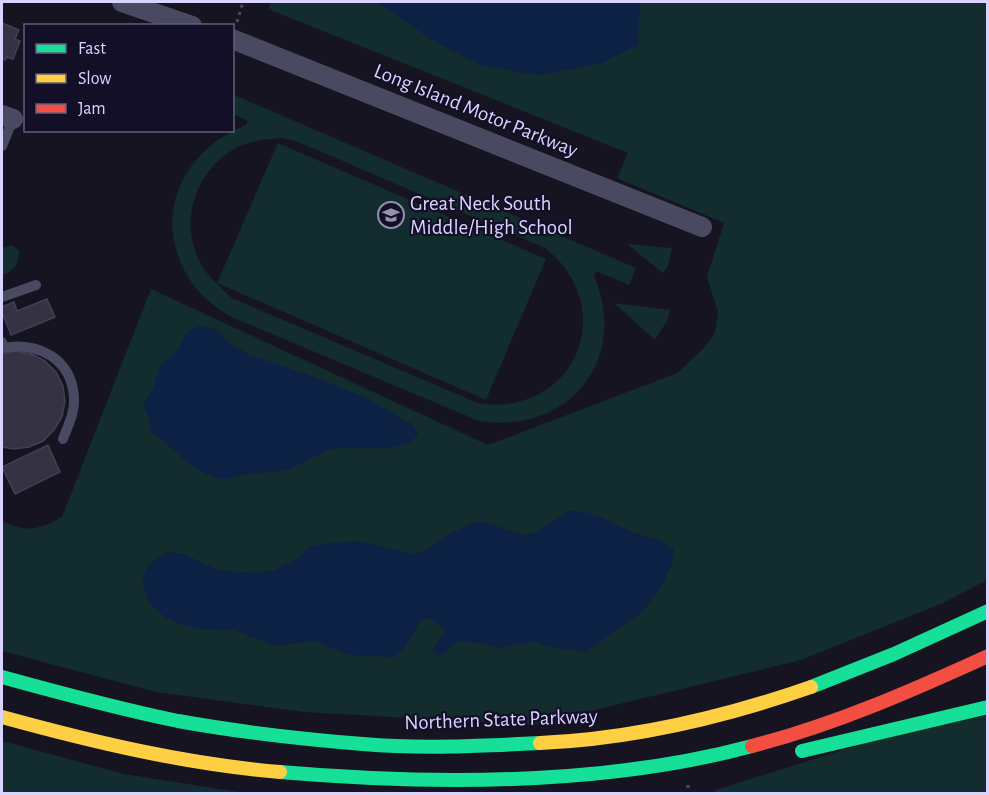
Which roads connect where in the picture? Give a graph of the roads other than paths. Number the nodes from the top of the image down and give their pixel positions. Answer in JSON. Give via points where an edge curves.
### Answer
{"nodes":[{"id":1,"x":122,"y":2,"type":"edge"},
{"id":2,"x":186,"y":24,"type":"edge"},
{"id":3,"x":234,"y":40,"type":"edge"},
{"id":4,"x":7,"y":117,"type":"edge"},
{"id":5,"x":2,"y":146,"type":"edge"},
{"id":6,"x":702,"y":227,"type":"dead end"},
{"id":7,"x":36,"y":285,"type":"dead end"},
{"id":8,"x":2,"y":297,"type":"edge"},
{"id":9,"x":2,"y":342,"type":"edge"},
{"id":10,"x":63,"y":439,"type":"dead end"},
{"id":11,"x":987,"y":611,"type":"edge"},
{"id":12,"x":987,"y":656,"type":"edge"},
{"id":13,"x":2,"y":677,"type":"edge"},
{"id":14,"x":987,"y":707,"type":"edge"},
{"id":15,"x":2,"y":717,"type":"edge"},
{"id":16,"x":794,"y":754,"type":"dead end"},
{"id":17,"x":770,"y":755,"type":"dead end"},
{"id":18,"x":687,"y":762,"type":"junction"}],
"edges":[{"from":1,"to":2,"type":"street"},
{"from":3,"to":6,"type":"street","name":"Long Island Motor Parkway"},
{"from":4,"to":5,"type":"lane"},
{"from":7,"to":8,"type":"lane"},
{"from":9,"to":10,"type":"lane","via":[[3,348],[37,348],[59,362],[67,373],[74,398]]},
{"from":11,"to":13,"type":"highway","name":"Northern State Parkway","via":[[911,648],[781,697],[667,726],[542,742],[414,746],[288,738],[100,705]]},
{"from":12,"to":18,"type":"highway","via":[[820,726]]},
{"from":14,"to":16,"type":"highway"},
{"from":15,"to":18,"type":"highway","via":[[133,751],[320,778],[425,784],[510,783],[571,779]]},
{"from":17,"to":18,"type":"highway"}]}
